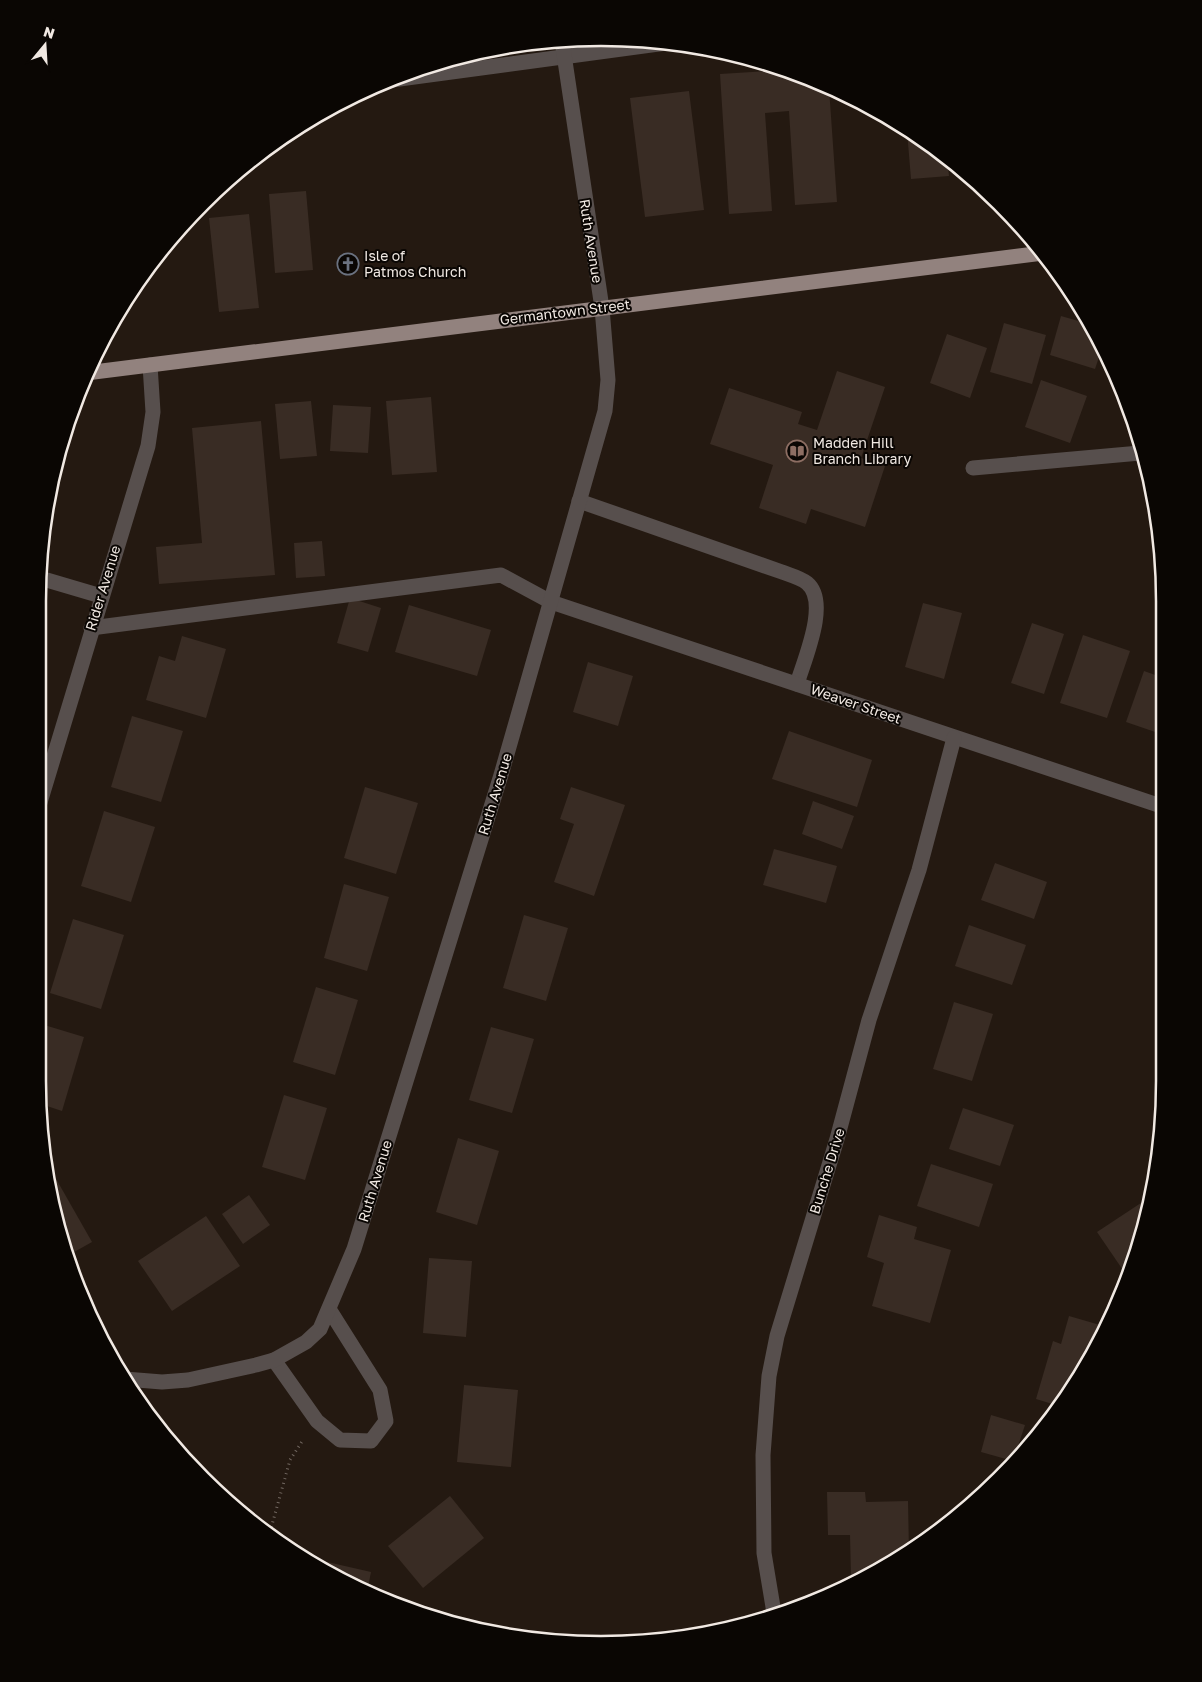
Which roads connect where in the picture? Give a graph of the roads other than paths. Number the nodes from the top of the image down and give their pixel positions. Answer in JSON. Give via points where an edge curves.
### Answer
{"nodes":[{"id":1,"x":563,"y":47,"type":"edge"},
{"id":2,"x":637,"y":47,"type":"edge"},
{"id":3,"x":564,"y":57,"type":"junction"},
{"id":4,"x":424,"y":76,"type":"edge"},
{"id":5,"x":1034,"y":254,"type":"edge"},
{"id":6,"x":602,"y":308,"type":"junction"},
{"id":7,"x":150,"y":365,"type":"junction"},
{"id":8,"x":96,"y":372,"type":"edge"},
{"id":9,"x":1136,"y":453,"type":"edge"},
{"id":10,"x":973,"y":468,"type":"dead end"},
{"id":11,"x":579,"y":502,"type":"junction"},
{"id":12,"x":47,"y":580,"type":"edge"},
{"id":13,"x":101,"y":596,"type":"junction"},
{"id":14,"x":551,"y":602,"type":"junction"},
{"id":15,"x":91,"y":628,"type":"junction"},
{"id":16,"x":797,"y":684,"type":"junction"},
{"id":17,"x":954,"y":738,"type":"junction"},
{"id":18,"x":46,"y":782,"type":"edge"},
{"id":19,"x":1156,"y":804,"type":"edge"},
{"id":20,"x":329,"y":1309,"type":"junction"},
{"id":21,"x":274,"y":1360,"type":"junction"},
{"id":22,"x":134,"y":1380,"type":"edge"},
{"id":23,"x":773,"y":1608,"type":"edge"}],
"edges":[{"from":1,"to":3,"type":"street","name":"Ruth Avenue"},
{"from":2,"to":3,"type":"street"},
{"from":3,"to":4,"type":"street"},
{"from":3,"to":6,"type":"street","name":"Ruth Avenue"},
{"from":5,"to":6,"type":"main road","name":"Germantown Street"},
{"from":6,"to":7,"type":"main road","name":"Germantown Street"},
{"from":6,"to":11,"type":"street","name":"Ruth Avenue","via":[[608,380],[605,411]]},
{"from":7,"to":8,"type":"main road","name":"Germantown Street"},
{"from":7,"to":13,"type":"street","name":"Rider Avenue","via":[[153,412],[148,446]]},
{"from":9,"to":10,"type":"street"},
{"from":11,"to":14,"type":"street","name":"Ruth Avenue"},
{"from":11,"to":16,"type":"street","via":[[807,583],[816,595],[818,615]]},
{"from":12,"to":13,"type":"street"},
{"from":13,"to":15,"type":"street","name":"Rider Avenue"},
{"from":14,"to":15,"type":"street","name":"Weaver Street","via":[[501,575]]},
{"from":14,"to":16,"type":"street","name":"Weaver Street"},
{"from":14,"to":20,"type":"street","name":"Ruth Avenue","via":[[501,775],[354,1249]]},
{"from":15,"to":18,"type":"street","name":"Rider Avenue"},
{"from":16,"to":17,"type":"street","name":"Weaver Street"},
{"from":17,"to":19,"type":"street","name":"Weaver Street"},
{"from":17,"to":23,"type":"street","name":"Bunche Drive","via":[[919,870],[870,1020],[777,1336],[769,1376],[762,1456],[764,1552]]},
{"from":20,"to":21,"type":"street","name":"Ruth Avenue","via":[[320,1329],[306,1342]]},
{"from":20,"to":21,"type":"street","via":[[380,1390],[386,1421],[370,1441],[340,1440],[316,1421]]},
{"from":21,"to":22,"type":"street","name":"Ruth Avenue","via":[[188,1380]]}]}
